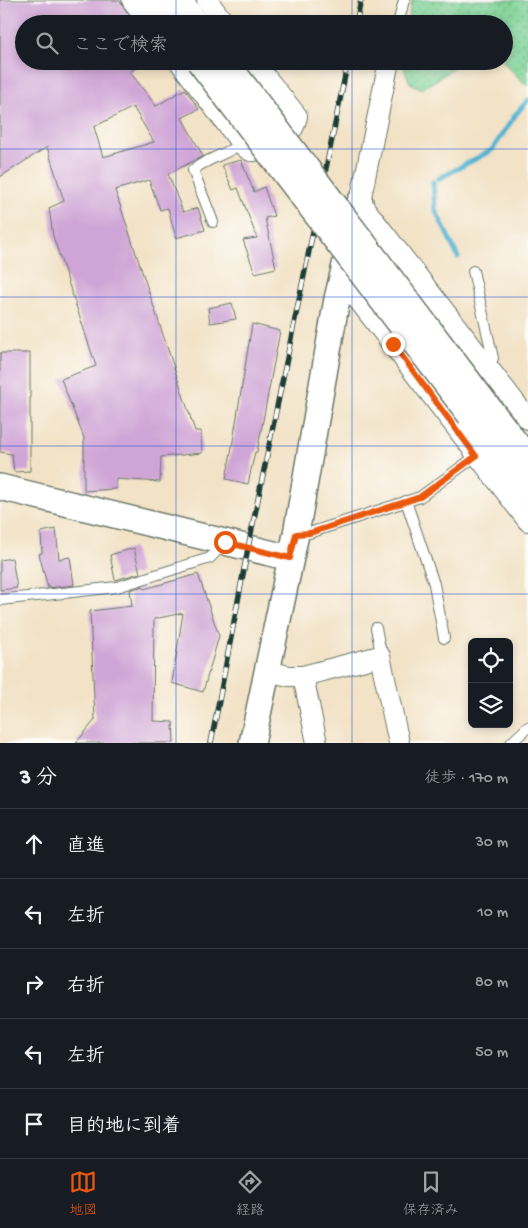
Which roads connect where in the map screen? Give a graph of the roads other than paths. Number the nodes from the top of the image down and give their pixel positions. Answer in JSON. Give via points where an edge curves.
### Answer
{"nodes":[{"id":1,"x":132,"y":0,"type":"edge"},
{"id":2,"x":152,"y":0,"type":"edge"},
{"id":3,"x":178,"y":0,"type":"edge"},
{"id":4,"x":207,"y":0,"type":"edge"},
{"id":5,"x":404,"y":0,"type":"edge"},
{"id":6,"x":143,"y":15,"type":"edge"},
{"id":7,"x":163,"y":15,"type":"edge"},
{"id":8,"x":190,"y":15,"type":"edge"},
{"id":9,"x":218,"y":15,"type":"edge"},
{"id":10,"x":400,"y":15,"type":"edge"},
{"id":11,"x":186,"y":70,"type":"edge"},
{"id":12,"x":206,"y":70,"type":"edge"},
{"id":13,"x":232,"y":70,"type":"edge"},
{"id":14,"x":260,"y":70,"type":"edge"},
{"id":15,"x":387,"y":70,"type":"edge"},
{"id":16,"x":276,"y":140,"type":"junction"},
{"id":17,"x":241,"y":143,"type":"junction"},
{"id":18,"x":360,"y":202,"type":"junction"},
{"id":19,"x":298,"y":211,"type":"dead end"},
{"id":20,"x":213,"y":222,"type":"dead end"},
{"id":21,"x":473,"y":271,"type":"dead end"},
{"id":22,"x":342,"y":280,"type":"junction"},
{"id":23,"x":489,"y":368,"type":"junction"},
{"id":24,"x":477,"y":409,"type":"junction"},
{"id":25,"x":528,"y":419,"type":"edge"},
{"id":26,"x":476,"y":456,"type":"junction"},
{"id":27,"x":528,"y":459,"type":"edge"},
{"id":28,"x":0,"y":487,"type":"edge"},
{"id":29,"x":528,"y":491,"type":"edge"},
{"id":30,"x":406,"y":501,"type":"junction"},
{"id":31,"x":528,"y":521,"type":"edge"},
{"id":32,"x":296,"y":534,"type":"junction"},
{"id":33,"x":225,"y":542,"type":"junction"},
{"id":34,"x":290,"y":558,"type":"junction"},
{"id":35,"x":0,"y":600,"type":"edge"},
{"id":36,"x":376,"y":628,"type":"dead end"},
{"id":37,"x":444,"y":638,"type":"dead end"},
{"id":38,"x":380,"y":656,"type":"junction"},
{"id":39,"x":268,"y":671,"type":"junction"},
{"id":40,"x":303,"y":676,"type":"junction"},
{"id":41,"x":528,"y":727,"type":"edge"},
{"id":42,"x":252,"y":743,"type":"edge"},
{"id":43,"x":317,"y":743,"type":"edge"},
{"id":44,"x":399,"y":743,"type":"edge"},
{"id":45,"x":512,"y":743,"type":"edge"}],
"edges":[{"from":1,"to":6,"type":"street"},
{"from":2,"to":7,"type":"street"},
{"from":3,"to":8,"type":"street"},
{"from":4,"to":9,"type":"street"},
{"from":5,"to":10,"type":"lane"},
{"from":11,"to":17,"type":"street"},
{"from":12,"to":24,"type":"street","bridge":true},
{"from":13,"to":24,"type":"street","bridge":true},
{"from":14,"to":16,"type":"street","via":[[297,116],[293,128]]},
{"from":15,"to":18,"type":"street"},
{"from":16,"to":17,"type":"street","via":[[254,151]]},
{"from":16,"to":19,"type":"lane","via":[[300,182]]},
{"from":17,"to":20,"type":"lane","via":[[234,150],[200,164],[194,170]]},
{"from":18,"to":22,"type":"street"},
{"from":18,"to":23,"type":"street"},
{"from":21,"to":23,"type":"lane","via":[[493,358]]},
{"from":22,"to":26,"type":"street"},
{"from":22,"to":32,"type":"street"},
{"from":23,"to":25,"type":"street"},
{"from":24,"to":27,"type":"street"},
{"from":24,"to":29,"type":"street"},
{"from":26,"to":30,"type":"lane","via":[[420,497]]},
{"from":26,"to":31,"type":"street"},
{"from":28,"to":33,"type":"street"},
{"from":30,"to":32,"type":"lane","via":[[310,533]]},
{"from":30,"to":37,"type":"lane","via":[[434,584]]},
{"from":32,"to":34,"type":"street"},
{"from":33,"to":34,"type":"street"},
{"from":33,"to":35,"type":"lane","via":[[210,558],[117,587]]},
{"from":34,"to":39,"type":"street"},
{"from":36,"to":38,"type":"lane"},
{"from":38,"to":40,"type":"street"},
{"from":38,"to":44,"type":"street"},
{"from":39,"to":40,"type":"street"},
{"from":39,"to":42,"type":"street"},
{"from":40,"to":43,"type":"street"},
{"from":41,"to":45,"type":"lane"}]}
